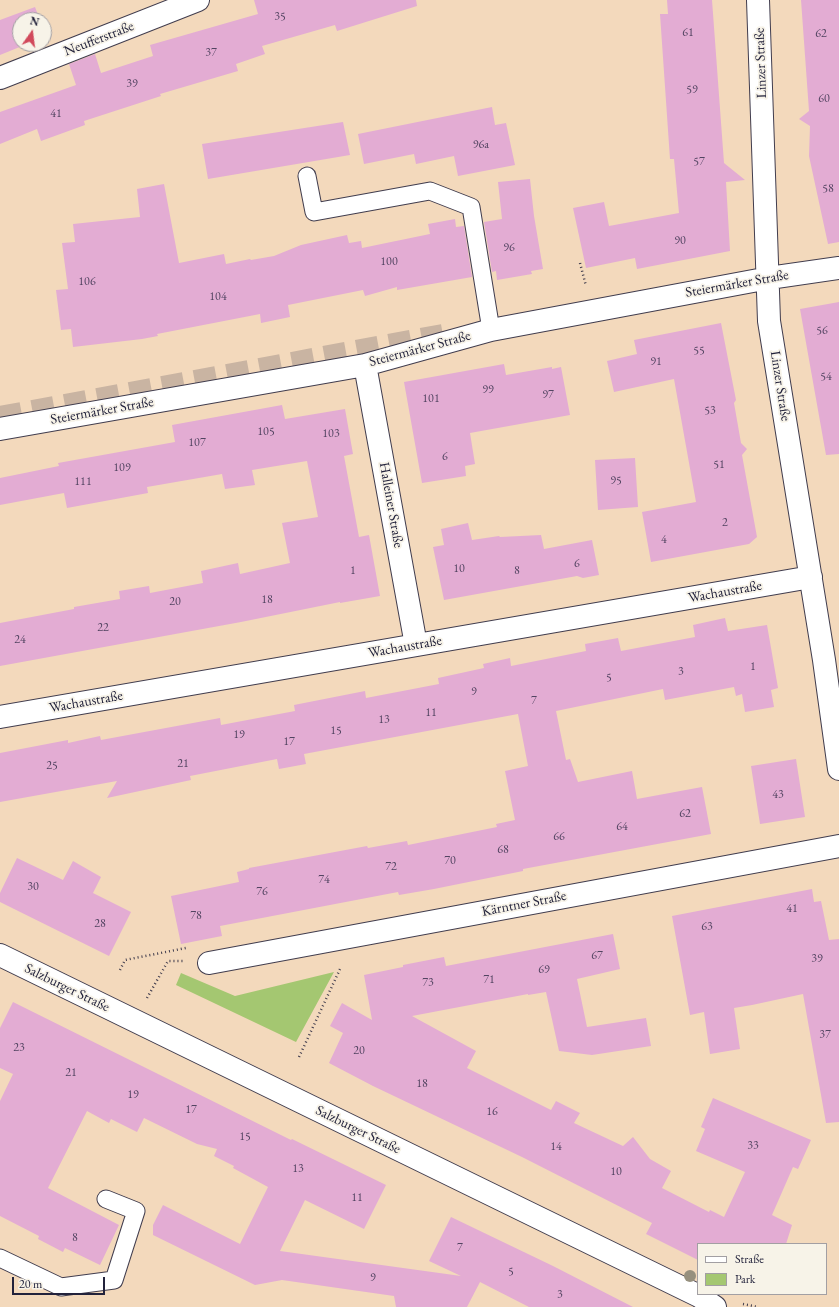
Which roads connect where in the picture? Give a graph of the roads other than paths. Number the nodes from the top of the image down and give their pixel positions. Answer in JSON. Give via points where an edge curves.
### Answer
{"nodes":[{"id":1,"x":198,"y":0,"type":"edge"},
{"id":2,"x":758,"y":0,"type":"edge"},
{"id":3,"x":0,"y":78,"type":"edge"},
{"id":4,"x":307,"y":176,"type":"dead end"},
{"id":5,"x":839,"y":268,"type":"edge"},
{"id":6,"x":769,"y":278,"type":"junction"},
{"id":7,"x":492,"y":330,"type":"junction"},
{"id":8,"x":365,"y":365,"type":"junction"},
{"id":9,"x":0,"y":428,"type":"edge"},
{"id":10,"x":811,"y":577,"type":"junction"},
{"id":11,"x":416,"y":645,"type":"junction"},
{"id":12,"x":0,"y":717,"type":"edge"},
{"id":13,"x":839,"y":769,"type":"edge"},
{"id":14,"x":839,"y":846,"type":"edge"},
{"id":15,"x":0,"y":955,"type":"edge"},
{"id":16,"x":209,"y":963,"type":"road end"},
{"id":17,"x":106,"y":1199,"type":"dead end"},
{"id":18,"x":0,"y":1258,"type":"edge"},
{"id":19,"x":707,"y":1301,"type":"edge"}],
"edges":[{"from":1,"to":3,"type":"street","name":"Neufferstraße"},
{"from":2,"to":6,"type":"street","name":"Linzer Straße"},
{"from":4,"to":7,"type":"lane","via":[[314,212],[430,191],[471,207]]},
{"from":5,"to":6,"type":"street","name":"Steiermärker Straße"},
{"from":6,"to":7,"type":"street","name":"Steiermärker Straße"},
{"from":6,"to":10,"type":"street","name":"Linzer Straße","via":[[770,320]]},
{"from":7,"to":8,"type":"street","name":"Steiermärker Straße"},
{"from":8,"to":9,"type":"street","name":"Steiermärker Straße"},
{"from":8,"to":11,"type":"street","name":"Halleiner Straße"},
{"from":10,"to":11,"type":"street","name":"Wachaustraße"},
{"from":10,"to":13,"type":"street","name":"Linzer Straße"},
{"from":11,"to":12,"type":"street","name":"Wachaustraße"},
{"from":14,"to":16,"type":"street","name":"Kärntner Straße"},
{"from":15,"to":19,"type":"street","name":"Salzburger Straße"},
{"from":17,"to":18,"type":"lane","via":[[136,1211],[114,1280],[61,1287]]}]}
